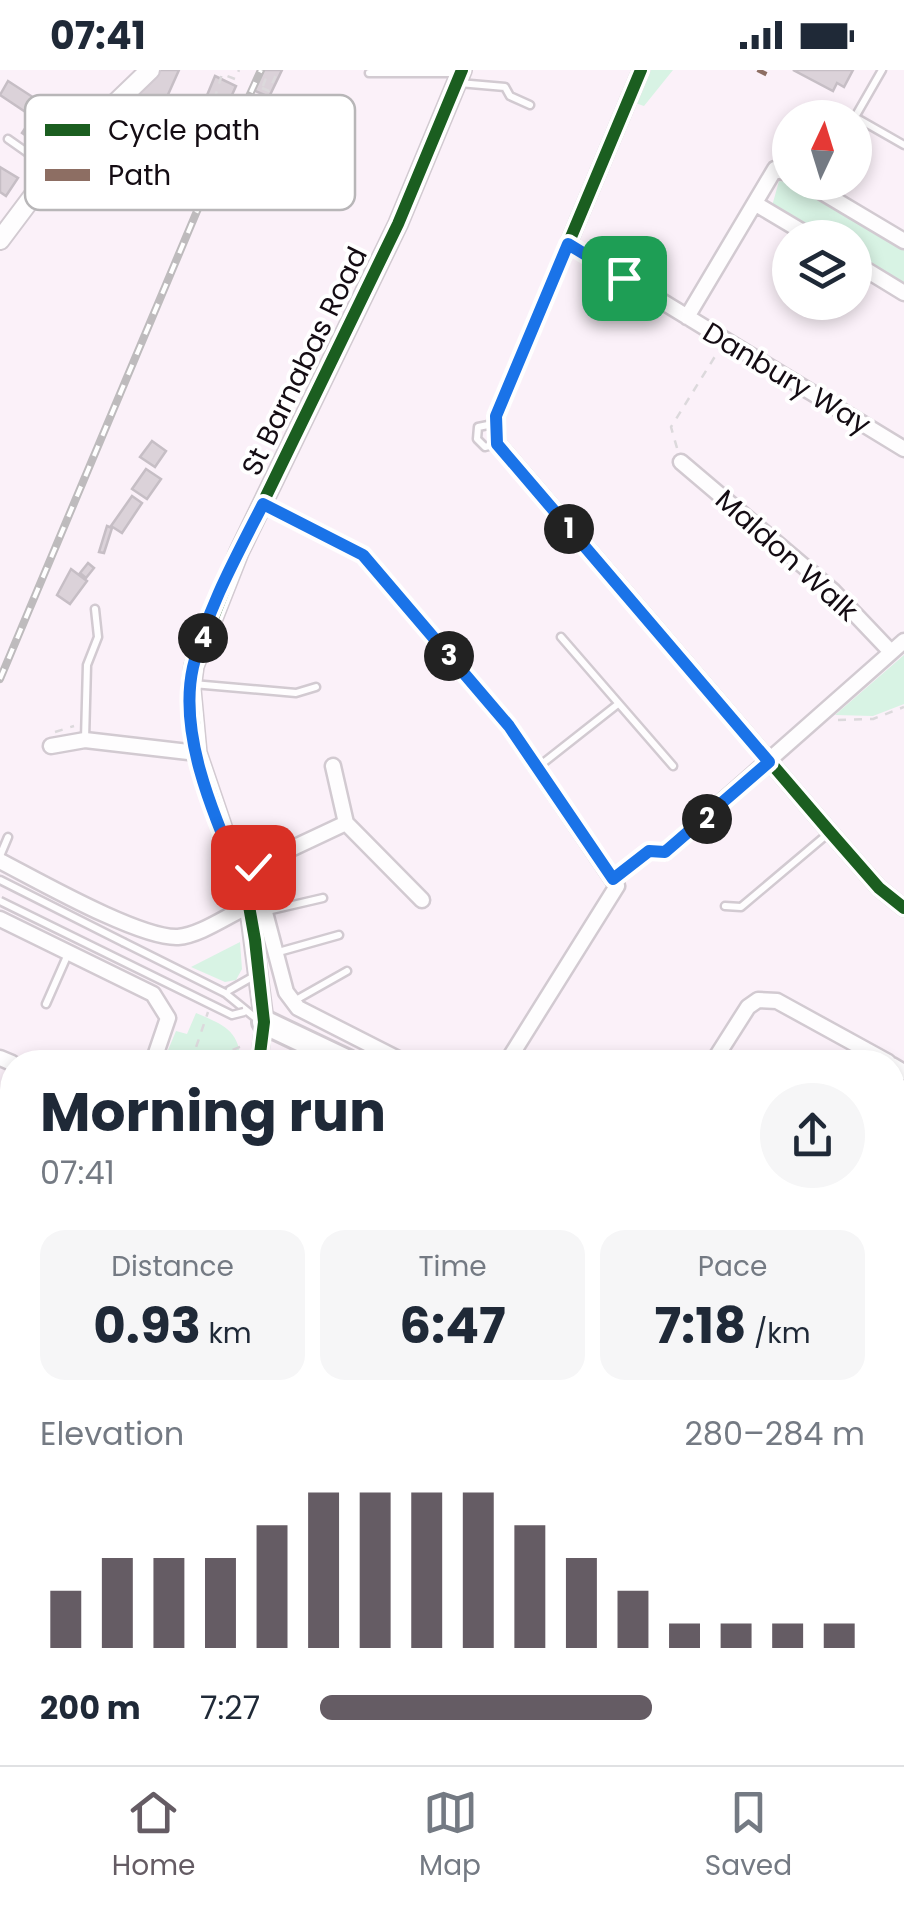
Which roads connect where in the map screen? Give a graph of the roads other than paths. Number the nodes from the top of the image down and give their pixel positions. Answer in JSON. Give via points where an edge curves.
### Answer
{"nodes":[{"id":1,"x":150,"y":70,"type":"edge"},
{"id":2,"x":641,"y":70,"type":"edge"},
{"id":3,"x":882,"y":70,"type":"edge"},
{"id":4,"x":368,"y":73,"type":"dead end"},
{"id":5,"x":460,"y":75,"type":"edge"},
{"id":6,"x":125,"y":95,"type":"edge"},
{"id":7,"x":530,"y":106,"type":"dead end"},
{"id":8,"x":8,"y":139,"type":"dead end"},
{"id":9,"x":904,"y":145,"type":"edge"},
{"id":10,"x":25,"y":147,"type":"edge"},
{"id":11,"x":772,"y":175,"type":"edge"},
{"id":12,"x":835,"y":200,"type":"edge"},
{"id":13,"x":756,"y":204,"type":"junction"},
{"id":14,"x":25,"y":207,"type":"edge"},
{"id":15,"x":782,"y":220,"type":"edge"},
{"id":16,"x":0,"y":240,"type":"edge"},
{"id":17,"x":904,"y":241,"type":"edge"},
{"id":18,"x":568,"y":244,"type":"junction"},
{"id":19,"x":872,"y":273,"type":"edge"},
{"id":20,"x":904,"y":292,"type":"edge"},
{"id":21,"x":687,"y":317,"type":"junction"},
{"id":22,"x":904,"y":449,"type":"edge"},
{"id":23,"x":681,"y":462,"type":"road end"},
{"id":24,"x":263,"y":504,"type":"junction"},
{"id":25,"x":95,"y":609,"type":"dead end"},
{"id":26,"x":561,"y":637,"type":"dead end"},
{"id":27,"x":904,"y":641,"type":"edge"},
{"id":28,"x":891,"y":652,"type":"junction"},
{"id":29,"x":191,"y":684,"type":"junction"},
{"id":30,"x":316,"y":686,"type":"dead end"},
{"id":31,"x":618,"y":704,"type":"junction"},
{"id":32,"x":85,"y":740,"type":"junction"},
{"id":33,"x":51,"y":746,"type":"dead end"},
{"id":34,"x":197,"y":753,"type":"junction"},
{"id":35,"x":769,"y":762,"type":"junction"},
{"id":36,"x":334,"y":766,"type":"dead end"},
{"id":37,"x":672,"y":766,"type":"dead end"},
{"id":38,"x":538,"y":768,"type":"junction"},
{"id":39,"x":346,"y":822,"type":"junction"},
{"id":40,"x":830,"y":832,"type":"junction"},
{"id":41,"x":8,"y":837,"type":"dead end"},
{"id":42,"x":665,"y":852,"type":"road end"},
{"id":43,"x":0,"y":859,"type":"edge"},
{"id":44,"x":246,"y":870,"type":"junction"},
{"id":45,"x":0,"y":880,"type":"edge"},
{"id":46,"x":323,"y":898,"type":"dead end"},
{"id":47,"x":422,"y":900,"type":"dead end"},
{"id":48,"x":0,"y":901,"type":"edge"},
{"id":49,"x":724,"y":906,"type":"dead end"},
{"id":50,"x":257,"y":908,"type":"junction"},
{"id":51,"x":904,"y":908,"type":"edge"},
{"id":52,"x":0,"y":919,"type":"edge"},
{"id":53,"x":339,"y":935,"type":"dead end"},
{"id":54,"x":68,"y":953,"type":"junction"},
{"id":55,"x":274,"y":954,"type":"junction"},
{"id":56,"x":260,"y":971,"type":"junction"},
{"id":57,"x":347,"y":971,"type":"dead end"},
{"id":58,"x":225,"y":993,"type":"junction"},
{"id":59,"x":293,"y":1001,"type":"junction"},
{"id":60,"x":46,"y":1004,"type":"dead end"},
{"id":61,"x":254,"y":1017,"type":"junction"},
{"id":62,"x":158,"y":1050,"type":"edge"},
{"id":63,"x":258,"y":1050,"type":"edge"},
{"id":64,"x":323,"y":1050,"type":"edge"},
{"id":65,"x":379,"y":1050,"type":"edge"},
{"id":66,"x":514,"y":1050,"type":"edge"},
{"id":67,"x":721,"y":1050,"type":"edge"},
{"id":68,"x":865,"y":1050,"type":"edge"}],
"edges":[{"from":1,"to":6,"type":"street"},
{"from":2,"to":18,"type":"street"},
{"from":3,"to":9,"type":"lane","via":[[855,117]]},
{"from":4,"to":5,"type":"lane"},
{"from":5,"to":7,"type":"lane","via":[[505,87]]},
{"from":5,"to":24,"type":"street","name":"St Barnabas Road","via":[[398,224]]},
{"from":8,"to":10,"type":"lane"},
{"from":11,"to":13,"type":"street"},
{"from":12,"to":17,"type":"street"},
{"from":13,"to":15,"type":"street"},
{"from":13,"to":21,"type":"street"},
{"from":14,"to":16,"type":"street"},
{"from":18,"to":21,"type":"street","name":"Danbury Way"},
{"from":18,"to":35,"type":"street","via":[[495,433]]},
{"from":19,"to":20,"type":"street"},
{"from":21,"to":22,"type":"street","name":"Danbury Way"},
{"from":23,"to":28,"type":"street","name":"Maldon Walk","via":[[833,591]]},
{"from":24,"to":29,"type":"street","name":"St Barnabas Road","via":[[208,624]]},
{"from":24,"to":38,"type":"street","via":[[363,555]]},
{"from":25,"to":32,"type":"lane","via":[[98,637],[87,665]]},
{"from":26,"to":31,"type":"lane"},
{"from":27,"to":28,"type":"street"},
{"from":28,"to":35,"type":"street"},
{"from":29,"to":30,"type":"lane","via":[[296,693]]},
{"from":29,"to":34,"type":"street","name":"St Barnabas Road"},
{"from":31,"to":37,"type":"lane"},
{"from":31,"to":38,"type":"lane"},
{"from":32,"to":33,"type":"street"},
{"from":32,"to":34,"type":"street"},
{"from":34,"to":44,"type":"street","name":"St Barnabas Road"},
{"from":35,"to":40,"type":"street"},
{"from":35,"to":42,"type":"street"},
{"from":36,"to":39,"type":"street"},
{"from":38,"to":66,"type":"street","via":[[617,886]]},
{"from":39,"to":44,"type":"street"},
{"from":39,"to":47,"type":"street"},
{"from":40,"to":49,"type":"lane","via":[[741,906]]},
{"from":40,"to":51,"type":"street"},
{"from":41,"to":43,"type":"lane"},
{"from":43,"to":50,"type":"street","via":[[168,936]]},
{"from":44,"to":50,"type":"street","name":"St Barnabas Road"},
{"from":45,"to":58,"type":"lane","bridge":true},
{"from":46,"to":50,"type":"lane"},
{"from":48,"to":61,"type":"lane","bridge":true,"via":[[232,1015]]},
{"from":50,"to":55,"type":"street"},
{"from":50,"to":56,"type":"street","name":"St Barnabas Road"},
{"from":52,"to":54,"type":"street"},
{"from":53,"to":55,"type":"lane"},
{"from":54,"to":60,"type":"lane"},
{"from":54,"to":62,"type":"street","via":[[161,1002],[167,1027]]},
{"from":55,"to":59,"type":"street"},
{"from":56,"to":58,"type":"lane"},
{"from":56,"to":61,"type":"street","name":"St Barnabas Road"},
{"from":57,"to":59,"type":"lane"},
{"from":58,"to":61,"type":"lane","bridge":true},
{"from":59,"to":65,"type":"street","via":[[316,1020]]},
{"from":61,"to":63,"type":"street"},
{"from":61,"to":64,"type":"main road"},
{"from":67,"to":68,"type":"street","via":[[758,1000],[778,1001]]}]}
